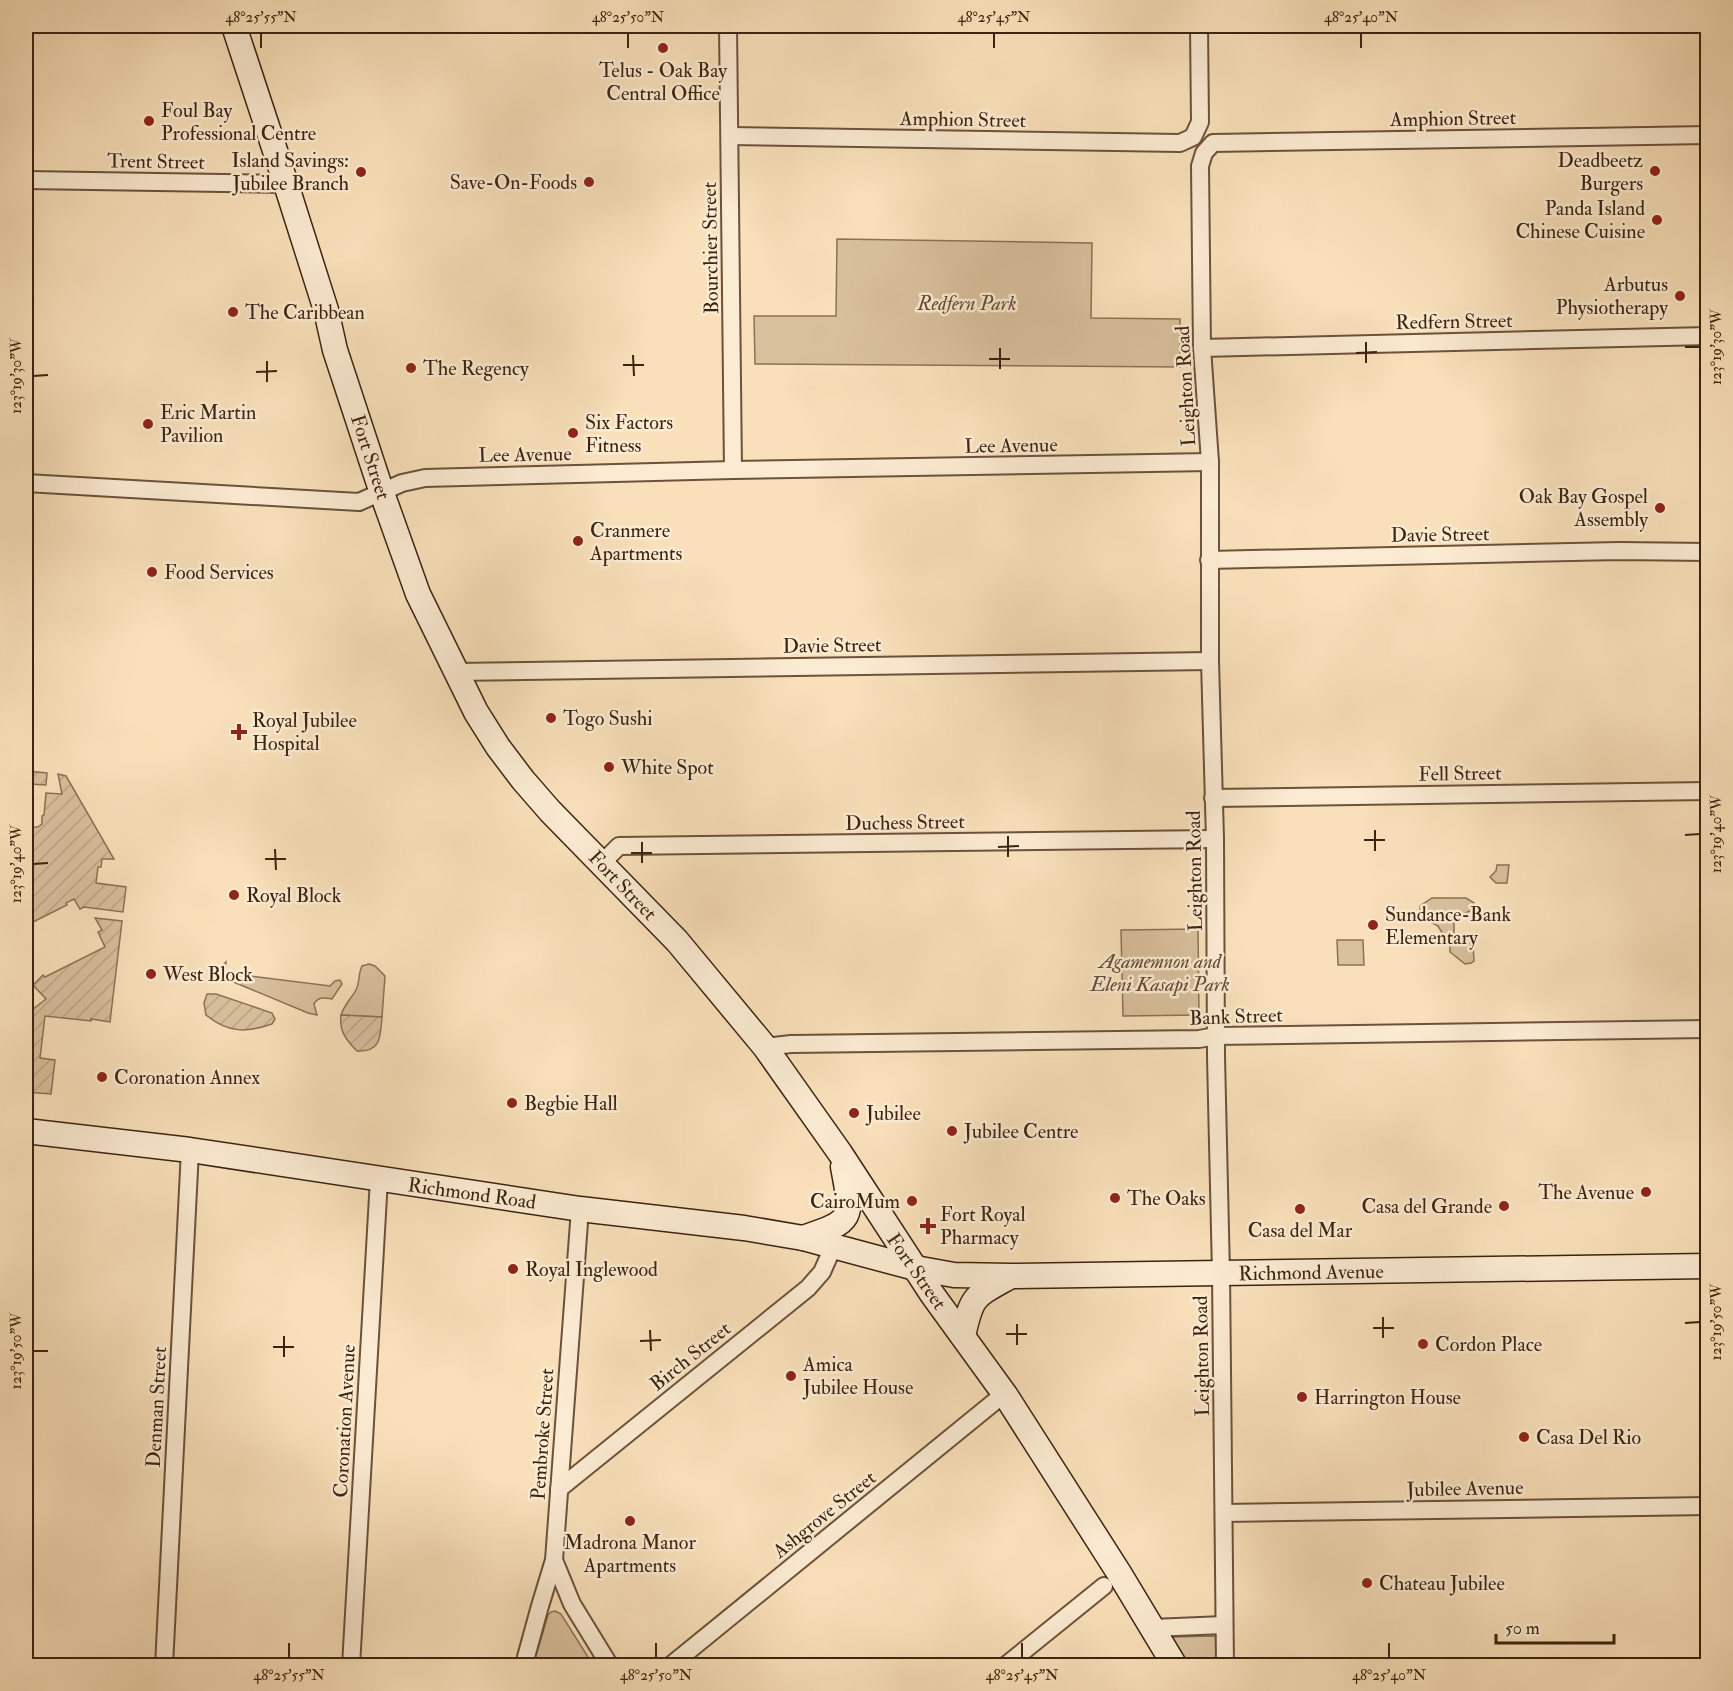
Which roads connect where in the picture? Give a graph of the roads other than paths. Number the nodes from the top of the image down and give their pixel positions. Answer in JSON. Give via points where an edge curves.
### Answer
{"nodes":[{"id":1,"x":234,"y":26,"type":"edge"},
{"id":2,"x":728,"y":26,"type":"edge"},
{"id":3,"x":1199,"y":26,"type":"edge"},
{"id":4,"x":1707,"y":135,"type":"edge"},
{"id":5,"x":730,"y":136,"type":"junction"},
{"id":6,"x":1204,"y":153,"type":"joint"},
{"id":7,"x":26,"y":180,"type":"edge"},
{"id":8,"x":286,"y":184,"type":"junction"},
{"id":9,"x":1707,"y":336,"type":"edge"},
{"id":10,"x":1202,"y":348,"type":"junction"},
{"id":11,"x":1210,"y":462,"type":"junction"},
{"id":12,"x":733,"y":470,"type":"junction"},
{"id":13,"x":26,"y":483,"type":"edge"},
{"id":14,"x":382,"y":493,"type":"junction"},
{"id":15,"x":1707,"y":552,"type":"edge"},
{"id":16,"x":1209,"y":560,"type":"junction"},
{"id":17,"x":1210,"y":661,"type":"junction"},
{"id":18,"x":455,"y":672,"type":"junction"},
{"id":19,"x":1707,"y":791,"type":"edge"},
{"id":20,"x":1214,"y":798,"type":"junction"},
{"id":21,"x":1215,"y":839,"type":"junction"},
{"id":22,"x":602,"y":863,"type":"junction"},
{"id":23,"x":1707,"y":1029,"type":"edge"},
{"id":24,"x":1216,"y":1036,"type":"junction"},
{"id":25,"x":765,"y":1047,"type":"junction"},
{"id":26,"x":26,"y":1131,"type":"edge"},
{"id":27,"x":190,"y":1150,"type":"junction"},
{"id":28,"x":840,"y":1153,"type":"junction"},
{"id":29,"x":379,"y":1179,"type":"junction"},
{"id":30,"x":580,"y":1209,"type":"junction"},
{"id":31,"x":803,"y":1238,"type":"junction"},
{"id":32,"x":834,"y":1245,"type":"junction"},
{"id":33,"x":1707,"y":1266,"type":"edge"},
{"id":34,"x":915,"y":1268,"type":"junction"},
{"id":35,"x":1221,"y":1273,"type":"junction"},
{"id":36,"x":1011,"y":1276,"type":"junction"},
{"id":37,"x":963,"y":1336,"type":"junction"},
{"id":38,"x":1004,"y":1394,"type":"junction"},
{"id":39,"x":559,"y":1489,"type":"junction"},
{"id":40,"x":1707,"y":1506,"type":"edge"},
{"id":41,"x":1224,"y":1513,"type":"junction"},
{"id":42,"x":554,"y":1560,"type":"junction"},
{"id":43,"x":1104,"y":1586,"type":"dead end"},
{"id":44,"x":1224,"y":1625,"type":"junction"},
{"id":45,"x":1152,"y":1628,"type":"junction"},
{"id":46,"x":526,"y":1657,"type":"dead end"},
{"id":47,"x":164,"y":1665,"type":"edge"},
{"id":48,"x":351,"y":1665,"type":"edge"},
{"id":49,"x":610,"y":1665,"type":"edge"},
{"id":50,"x":670,"y":1665,"type":"edge"},
{"id":51,"x":1005,"y":1665,"type":"edge"},
{"id":52,"x":1175,"y":1665,"type":"edge"},
{"id":53,"x":1225,"y":1665,"type":"edge"}],
"edges":[{"from":1,"to":8,"type":"main road","name":"Fort Street"},
{"from":2,"to":5,"type":"street","name":"Bourchier Street"},
{"from":3,"to":5,"type":"street","name":"Amphion Street","via":[[1200,122],[1193,137],[1180,143]]},
{"from":4,"to":6,"type":"street","name":"Amphion Street","via":[[1213,143]]},
{"from":5,"to":12,"type":"street","name":"Bourchier Street"},
{"from":6,"to":10,"type":"street","name":"Leighton Road","via":[[1200,166]]},
{"from":7,"to":8,"type":"street","name":"Trent Street"},
{"from":8,"to":14,"type":"main road","name":"Fort Street"},
{"from":9,"to":10,"type":"street","name":"Redfern Street"},
{"from":10,"to":11,"type":"street","name":"Leighton Road"},
{"from":11,"to":12,"type":"street","name":"Lee Avenue"},
{"from":11,"to":16,"type":"street","name":"Leighton Road"},
{"from":12,"to":14,"type":"street","name":"Lee Avenue","via":[[425,478]]},
{"from":13,"to":14,"type":"street","name":"Lee Avenue","via":[[359,502]]},
{"from":14,"to":18,"type":"main road","name":"Fort Street","via":[[418,594]]},
{"from":15,"to":16,"type":"street","name":"Davie Street"},
{"from":16,"to":17,"type":"street","name":"Leighton Road"},
{"from":17,"to":18,"type":"street","name":"Davie Street"},
{"from":17,"to":20,"type":"street","name":"Leighton Road"},
{"from":18,"to":22,"type":"main road","name":"Fort Street","via":[[496,744],[523,780]]},
{"from":19,"to":20,"type":"street","name":"Fell Street"},
{"from":20,"to":21,"type":"street","name":"Leighton Road"},
{"from":21,"to":22,"type":"street","name":"Duchess Street","via":[[620,846]]},
{"from":21,"to":24,"type":"street","name":"Leighton Road"},
{"from":22,"to":25,"type":"main road","name":"Fort Street","via":[[677,941]]},
{"from":23,"to":24,"type":"street","name":"Bank Street"},
{"from":24,"to":25,"type":"street","name":"Bank Street"},
{"from":24,"to":35,"type":"street","name":"Leighton Road"},
{"from":25,"to":28,"type":"main road","name":"Fort Street"},
{"from":26,"to":27,"type":"main road","name":"Richmond Road"},
{"from":27,"to":29,"type":"main road","name":"Richmond Road"},
{"from":27,"to":47,"type":"street","name":"Denman Street"},
{"from":28,"to":31,"type":"main road","via":[[849,1209],[844,1220]]},
{"from":28,"to":34,"type":"main road","name":"Fort Street"},
{"from":29,"to":30,"type":"main road","name":"Richmond Road"},
{"from":29,"to":48,"type":"street","name":"Coronation Avenue"},
{"from":30,"to":31,"type":"main road","name":"Richmond Road"},
{"from":30,"to":39,"type":"street","name":"Pembroke Street"},
{"from":31,"to":32,"type":"main road","name":"Richmond Road"},
{"from":32,"to":34,"type":"main road","name":"Richmond Road"},
{"from":32,"to":39,"type":"street","name":"Birch Street","via":[[822,1272],[808,1288]]},
{"from":33,"to":35,"type":"main road","name":"Richmond Avenue"},
{"from":34,"to":36,"type":"main road","name":"Richmond Avenue","via":[[954,1275]]},
{"from":34,"to":37,"type":"main road","name":"Fort Street"},
{"from":35,"to":36,"type":"main road","name":"Richmond Avenue"},
{"from":35,"to":41,"type":"street","name":"Leighton Road"},
{"from":36,"to":37,"type":"main road","via":[[973,1301]]},
{"from":37,"to":38,"type":"main road","name":"Fort Street"},
{"from":38,"to":45,"type":"main road","name":"Fort Street"},
{"from":38,"to":50,"type":"street","name":"Ashgrove Street"},
{"from":39,"to":42,"type":"street","name":"Pembroke Street"},
{"from":40,"to":41,"type":"street","name":"Jubilee Avenue"},
{"from":41,"to":44,"type":"street","name":"Leighton Road"},
{"from":42,"to":46,"type":"street","name":"Pembroke Street"},
{"from":42,"to":49,"type":"street","via":[[572,1604]]},
{"from":43,"to":51,"type":"street"},
{"from":44,"to":45,"type":"street"},
{"from":44,"to":53,"type":"street","name":"Leighton Road"},
{"from":45,"to":52,"type":"main road","name":"Fort Street"}]}
